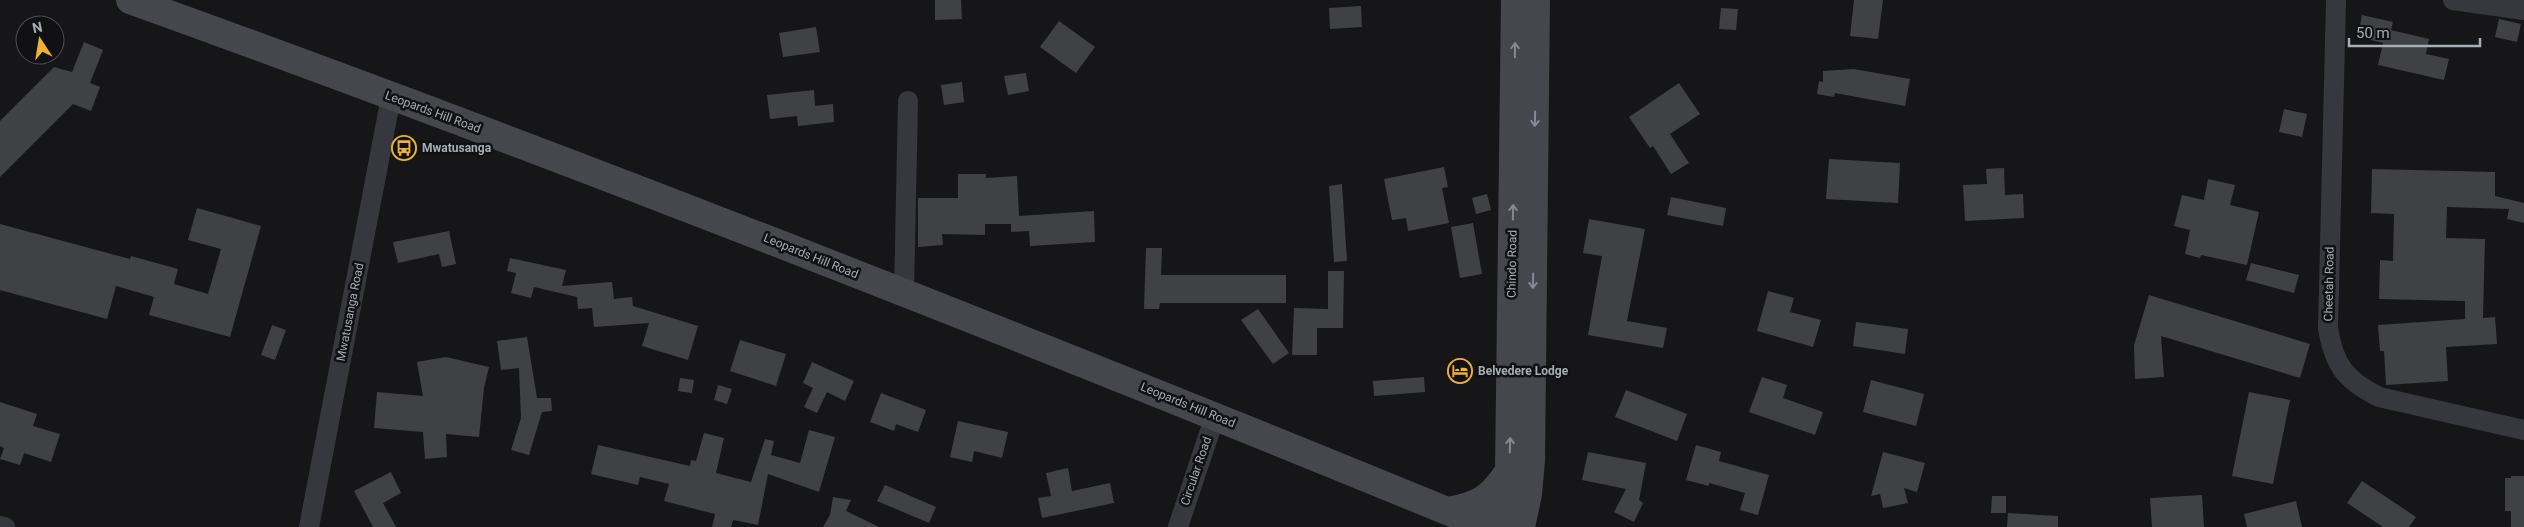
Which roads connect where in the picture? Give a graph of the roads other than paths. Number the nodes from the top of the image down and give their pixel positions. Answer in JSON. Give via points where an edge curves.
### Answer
{"nodes":[{"id":1,"x":130,"y":0,"type":"edge"},
{"id":2,"x":1515,"y":0,"type":"edge"},
{"id":3,"x":1536,"y":0,"type":"edge"},
{"id":4,"x":2336,"y":0,"type":"edge"},
{"id":5,"x":2453,"y":0,"type":"edge"},
{"id":6,"x":2524,"y":10,"type":"edge"},
{"id":7,"x":391,"y":97,"type":"junction"},
{"id":8,"x":908,"y":101,"type":"dead end"},
{"id":9,"x":904,"y":293,"type":"junction"},
{"id":10,"x":1215,"y":416,"type":"junction"},
{"id":11,"x":2524,"y":430,"type":"edge"},
{"id":12,"x":1509,"y":471,"type":"junction"},
{"id":13,"x":1528,"y":494,"type":"junction"},
{"id":14,"x":1448,"y":511,"type":"junction"},
{"id":15,"x":0,"y":526,"type":"edge"},
{"id":16,"x":5,"y":527,"type":"edge"},
{"id":17,"x":309,"y":527,"type":"edge"},
{"id":18,"x":1178,"y":527,"type":"edge"},
{"id":19,"x":1470,"y":527,"type":"edge"},
{"id":20,"x":1486,"y":527,"type":"edge"},
{"id":21,"x":1498,"y":527,"type":"edge"},
{"id":22,"x":1521,"y":527,"type":"edge"},
{"id":23,"x":1540,"y":527,"type":"edge"}],
"edges":[{"from":1,"to":7,"type":"main road","name":"Leopards Hill Road"},
{"from":12,"to":2,"type":"main road","name":"Chindo Road","one_way":true},
{"from":3,"to":13,"type":"main road","name":"Chindo Road","one_way":true},
{"from":4,"to":11,"type":"street","name":"Cheetah Road","via":[[2328,328],[2332,350],[2342,371],[2358,386],[2380,397]]},
{"from":5,"to":6,"type":"street"},
{"from":7,"to":9,"type":"main road","name":"Leopards Hill Road","via":[[557,157]]},
{"from":7,"to":17,"type":"street","name":"Mwatusanga Road"},
{"from":8,"to":9,"type":"street"},
{"from":9,"to":10,"type":"main road","name":"Leopards Hill Road"},
{"from":10,"to":14,"type":"main road","name":"Leopards Hill Road"},
{"from":10,"to":18,"type":"street","name":"Circular Road"},
{"from":12,"to":14,"type":"main road","via":[[1495,492],[1473,506]]},
{"from":12,"to":21,"type":"main road","name":"Chindo Road"},
{"from":13,"to":22,"type":"main road","name":"Chindo Road"},
{"from":13,"to":23,"type":"main road"},
{"from":14,"to":19,"type":"main road"},
{"from":14,"to":20,"type":"main road","name":"Leopards Hill Road"},
{"from":15,"to":16,"type":"street"}]}
